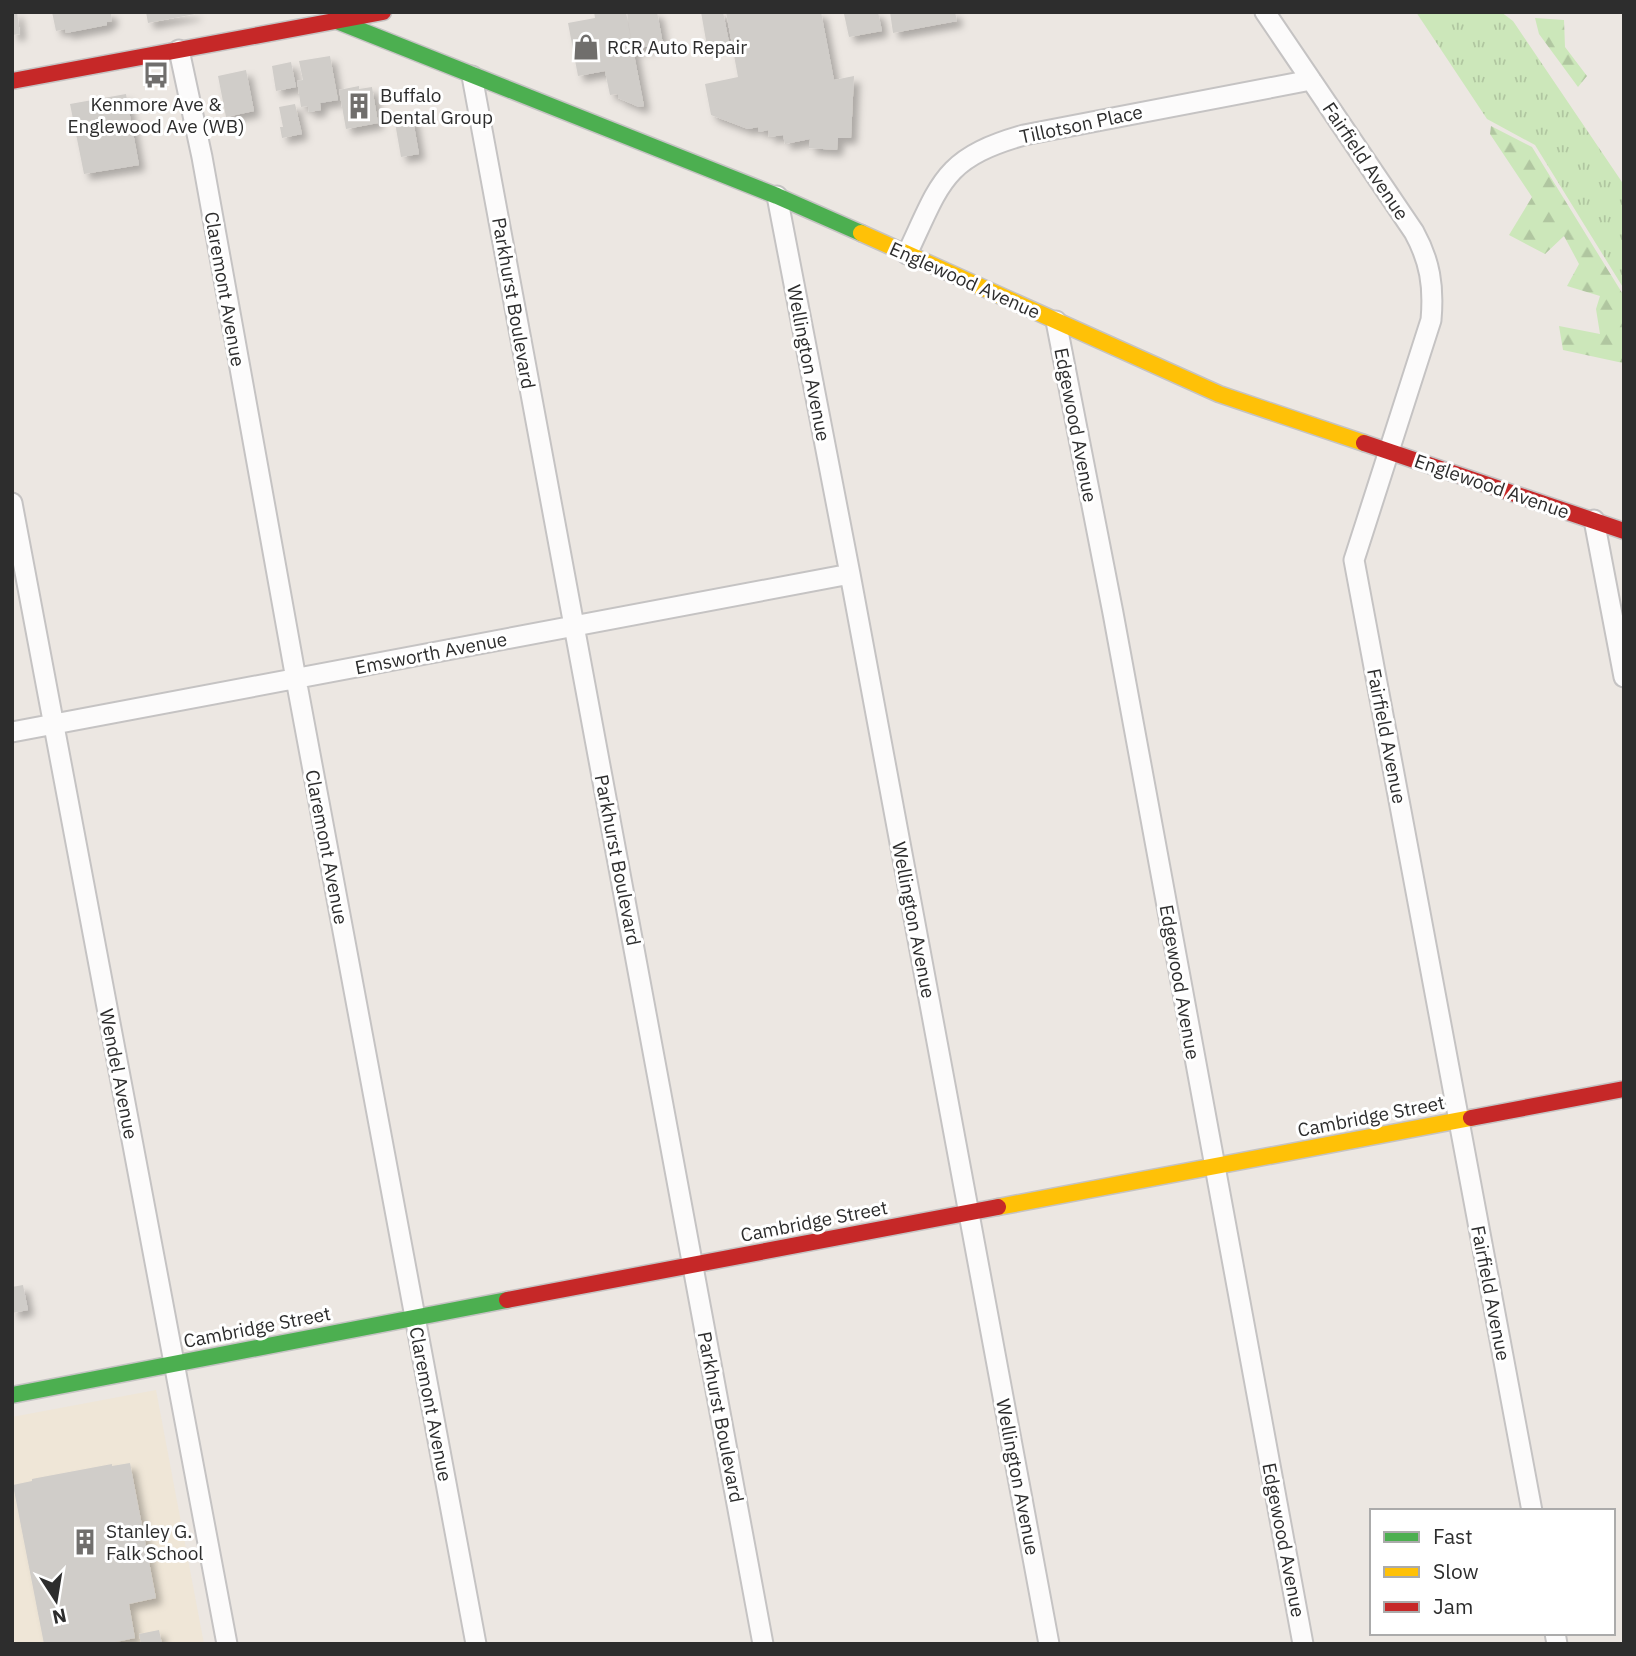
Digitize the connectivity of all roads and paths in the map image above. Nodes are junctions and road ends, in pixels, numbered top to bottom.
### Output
1 (312, 12) edge
2 (383, 12) edge
3 (1265, 12) edge
4 (337, 21) junction
5 (179, 50) junction
6 (472, 76) junction
7 (1311, 80) junction
8 (12, 81) edge
9 (776, 196) junction
10 (907, 254) junction
11 (1056, 321) junction
12 (1389, 451) junction
13 (12, 503) edge
14 (1594, 520) junction
15 (1624, 531) edge
16 (850, 574) junction
17 (573, 626) junction
18 (1624, 677) edge
19 (296, 679) junction
20 (53, 724) junction
21 (12, 732) edge
22 (1624, 1090) edge
23 (1459, 1121) junction
24 (1214, 1167) junction
25 (969, 1213) junction
26 (693, 1265) junction
27 (415, 1317) junction
28 (174, 1365) junction
29 (12, 1395) edge
30 (1532, 1509) edge
31 (227, 1644) edge
32 (476, 1644) edge
33 (764, 1644) edge
34 (1049, 1644) edge
35 (1303, 1644) edge

1 - 4 street, Englewood Avenue
2 - 4 street
3 - 7 street, Fairfield Avenue
4 - 5 street
4 - 6 street, Englewood Avenue
5 - 8 street
5 - 19 street, Claremont Avenue
6 - 9 street, Englewood Avenue
6 - 17 street, Parkhurst Boulevard
7 - 10 street, Tillotson Place
7 - 12 street, Fairfield Avenue
9 - 10 street, Englewood Avenue
9 - 16 street, Wellington Avenue
10 - 11 street, Englewood Avenue
11 - 12 street, Englewood Avenue
11 - 24 street, Edgewood Avenue
12 - 14 street, Englewood Avenue
12 - 23 street, Fairfield Avenue
13 - 20 street, Wendel Avenue
14 - 15 street, Englewood Avenue
14 - 18 street
16 - 17 street, Emsworth Avenue
16 - 25 street, Wellington Avenue
17 - 19 street, Emsworth Avenue
17 - 26 street, Parkhurst Boulevard
19 - 20 street, Emsworth Avenue
19 - 27 street, Claremont Avenue
20 - 21 street, Emsworth Avenue
20 - 28 street, Wendel Avenue
22 - 23 street, Cambridge Street
23 - 24 street, Cambridge Street
23 - 30 street, Fairfield Avenue
24 - 25 street, Cambridge Street
24 - 35 street, Edgewood Avenue
25 - 26 street, Cambridge Street
25 - 34 street, Wellington Avenue
26 - 27 street, Cambridge Street
26 - 33 street, Parkhurst Boulevard
27 - 28 street, Cambridge Street
27 - 32 street, Claremont Avenue
28 - 29 street, Cambridge Street
28 - 31 street, Wendel Avenue

